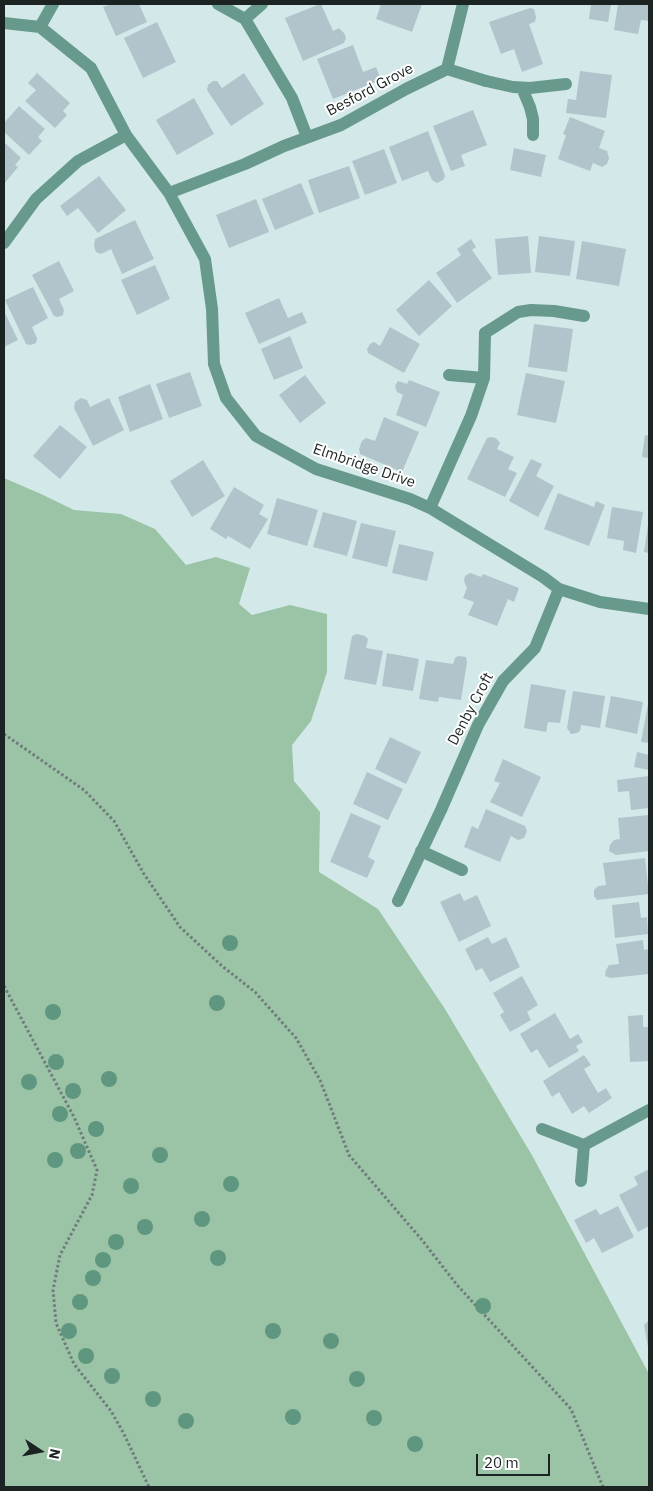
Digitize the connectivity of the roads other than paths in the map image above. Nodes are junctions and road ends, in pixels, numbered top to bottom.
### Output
1 (53, 4) edge
2 (218, 4) edge
3 (262, 4) edge
4 (463, 4) edge
5 (245, 19) junction
6 (4, 23) edge
7 (40, 27) junction
8 (447, 68) junction
9 (566, 84) dead end
10 (522, 88) junction
11 (126, 135) junction
12 (533, 135) dead end
13 (307, 137) junction
14 (169, 193) junction
15 (4, 243) edge
16 (584, 316) dead end
17 (449, 375) dead end
18 (484, 378) junction
19 (430, 508) junction
20 (559, 589) junction
21 (649, 609) edge
22 (421, 851) junction
23 (462, 870) dead end
24 (398, 901) dead end
25 (649, 1110) edge
26 (542, 1129) dead end
27 (584, 1145) junction
28 (581, 1182) dead end

1 - 7 street
2 - 5 street
3 - 5 street
4 - 8 street
5 - 13 street
6 - 7 street
7 - 11 street, Elmbridge Drive
8 - 10 street
8 - 13 street, Besford Grove
9 - 10 street
10 - 12 street
11 - 14 street, Elmbridge Drive
11 - 15 street
13 - 14 street, Besford Grove
14 - 19 street, Elmbridge Drive
16 - 18 street
17 - 18 street
18 - 19 street
19 - 20 street, Elmbridge Drive
20 - 21 street, Elmbridge Drive
20 - 22 street, Denby Croft
22 - 23 street
22 - 24 street, Denby Croft
25 - 27 street
26 - 27 street
27 - 28 street

